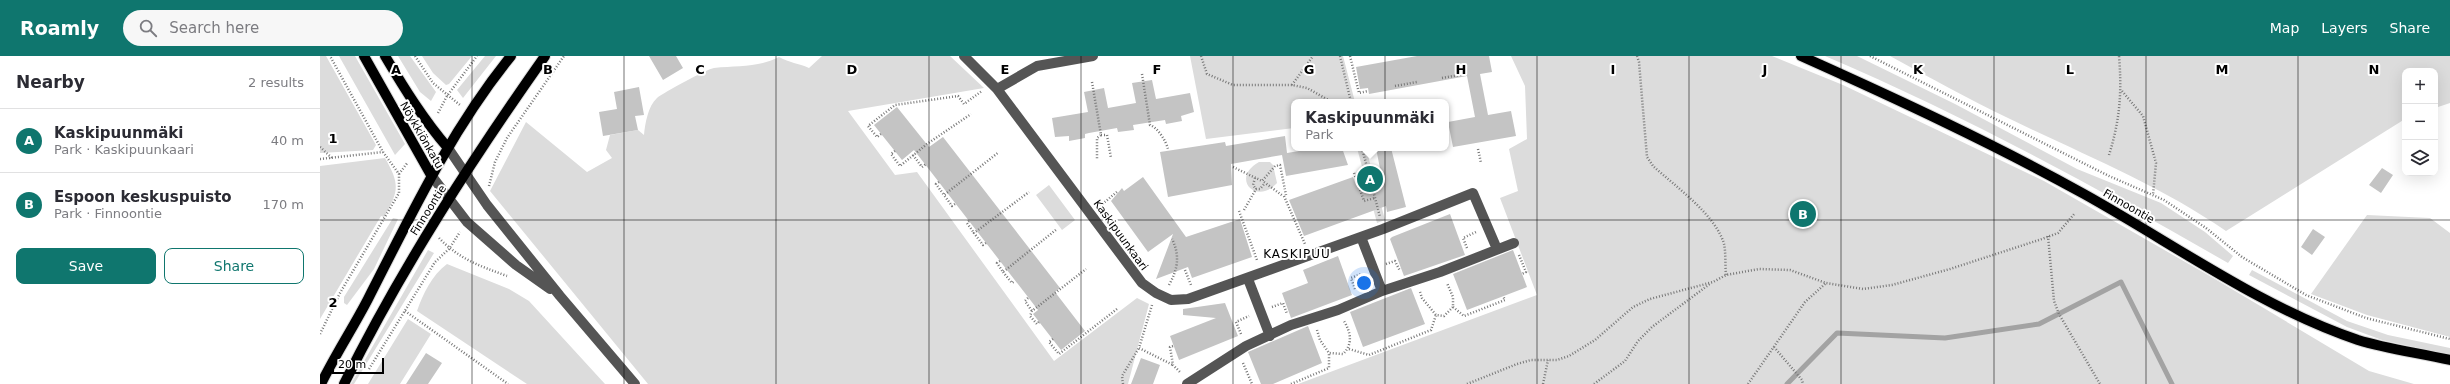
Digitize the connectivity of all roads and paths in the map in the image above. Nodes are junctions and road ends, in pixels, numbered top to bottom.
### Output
1 (330, 56) edge
2 (364, 56) edge
3 (385, 56) edge
4 (415, 56) edge
5 (477, 56) edge
6 (511, 56) edge
7 (544, 56) edge
8 (964, 56) edge
9 (1093, 56) edge
10 (1201, 56) edge
11 (1313, 56) edge
12 (1340, 56) edge
13 (1350, 56) edge
14 (1637, 56) edge
15 (1801, 56) edge
16 (1870, 56) edge
17 (2119, 56) edge
18 (1142, 74) dead end
19 (1465, 74) dead end
20 (1442, 78) dead end
21 (1092, 82) dead end
22 (1417, 82) dead end
23 (1292, 85) junction
24 (995, 86) junction
25 (1395, 86) dead end
26 (2122, 90) junction
27 (1368, 91) dead end
28 (447, 96) junction
29 (1327, 99) edge
30 (1350, 99) edge
31 (971, 114) dead end
32 (430, 127) junction
33 (881, 134) dead end
34 (1101, 135) junction
35 (320, 147) edge
36 (448, 148) junction
37 (1168, 149) dead end
38 (1478, 149) dead end
39 (895, 151) dead end
40 (1363, 151) edge
41 (383, 152) junction
42 (999, 152) dead end
43 (913, 155) junction
44 (2109, 155) dead end
45 (332, 158) junction
46 (1111, 158) dead end
47 (320, 159) edge
48 (1097, 160) dead end
49 (1481, 163) dead end
50 (926, 164) dead end
51 (1233, 167) dead end
52 (465, 173) junction
53 (1354, 173) dead end
54 (431, 175) junction
55 (1255, 178) junction
56 (939, 182) dead end
57 (1263, 182) junction
58 (1256, 189) junction
59 (1118, 191) dead end
60 (1029, 192) dead end
61 (944, 194) junction
62 (2153, 195) junction
63 (1284, 196) junction
64 (1375, 198) junction
65 (449, 199) junction
66 (955, 204) dead end
67 (1096, 208) dead end
68 (1244, 210) dead end
69 (1239, 211) dead end
70 (2075, 213) dead end
71 (969, 221) dead end
72 (1488, 227) junction
73 (1383, 229) junction
74 (1057, 230) dead end
75 (974, 233) junction
76 (2048, 236) junction
77 (1361, 237) junction
78 (1172, 239) dead end
79 (986, 243) dead end
80 (1514, 243) joint
81 (449, 249) dead end
82 (1497, 249) junction
83 (1309, 256) junction
84 (1472, 259) junction
85 (1000, 261) dead end
86 (1086, 269) dead end
87 (1374, 269) junction
88 (1003, 272) junction
89 (1440, 272) junction
90 (1261, 274) junction
91 (1522, 274) dead end
92 (1726, 274) junction
93 (510, 277) dead end
94 (1248, 279) junction
95 (1417, 280) junction
96 (1015, 281) dead end
97 (1713, 282) junction
98 (1826, 283) junction
99 (1405, 284) junction
100 (1166, 289) dead end
101 (1382, 291) junction
102 (1156, 293) junction
103 (560, 296) junction
104 (1503, 296) dead end
105 (1028, 298) dead end
106 (1360, 301) junction
107 (1453, 307) junction
108 (1117, 309) dead end
109 (1338, 310) junction
110 (405, 311) dead end
111 (1032, 311) junction
112 (1260, 312) junction
113 (1436, 315) junction
114 (1314, 318) junction
115 (1039, 322) dead end
116 (1291, 325) junction
117 (320, 334) edge
118 (1270, 336) junction
119 (1052, 339) dead end
120 (2450, 340) edge
121 (1173, 346) dead end
122 (1246, 346) junction
123 (1774, 347) junction
124 (1139, 348) junction
125 (1348, 349) junction
126 (1236, 353) junction
127 (1329, 353) junction
128 (1548, 360) junction
129 (2450, 360) edge
130 (1173, 365) junction
131 (1188, 383) edge
132 (321, 384) edge
133 (344, 384) edge
134 (508, 384) edge
135 (635, 384) edge
136 (1123, 384) edge
137 (1252, 384) edge
138 (1291, 384) edge
139 (1467, 384) edge
140 (1542, 384) edge
141 (1594, 384) edge
142 (1748, 384) edge
143 (1803, 384) edge
144 (2100, 384) edge

1 - 41 path
2 - 54 main road, Nöykkiönkatu
3 - 32 main road, Nöykkiönkatu
4 - 28 path
5 - 28 path
6 - 36 main road, Finnoontie
7 - 52 main road, Finnoontie
8 - 24 street, Kaskipuunkaari
9 - 24 street
10 - 23 path
11 - 23 path
12 - 30 path
13 - 27 path
14 - 92 path
15 - 129 main road, Finnoontie
16 - 62 path
17 - 26 path
18 - 37 path
19 - 20 path
21 - 34 path
22 - 25 path
23 - 29 path
24 - 33 path
24 - 102 street, Kaskipuunkaari
26 - 44 path
26 - 62 path
28 - 32 path
31 - 43 path
32 - 36 main road, Nöykkiönkatu
34 - 46 path
34 - 48 path
35 - 45 path
36 - 52 street, Nöykkiönkatu
36 - 54 main road, Finnoontie
38 - 49 path
39 - 43 path
40 - 64 path
41 - 45 path
41 - 117 path
42 - 61 path
43 - 50 path
45 - 47 path
51 - 55 path
52 - 65 main road, Finnoontie
52 - 103 street, Nöykkiönkatu
53 - 64 path
54 - 65 street, Nöykkiönkatu
54 - 132 main road, Finnoontie
55 - 57 path
55 - 58 path
56 - 61 path
57 - 58 path
57 - 63 path
57 - 63 path
58 - 68 path
59 - 67 path
60 - 75 path
61 - 66 path
62 - 120 path
63 - 83 path
64 - 73 path
65 - 103 street, Nöykkiönkatu
65 - 133 main road, Finnoontie
69 - 90 path
70 - 76 path
71 - 75 path
72 - 73 street, Kaskipuunkaari
72 - 82 street
72 - 84 path
73 - 77 street, Kaskipuunkaari
74 - 88 path
75 - 79 path
76 - 98 path
76 - 144 path
77 - 83 street, Kaskipuunkaari
77 - 87 street
78 - 100 path
80 - 82 street
80 - 91 path
81 - 93 path
82 - 84 street
83 - 90 street, Kaskipuunkaari
84 - 89 street
85 - 88 path
86 - 111 path
87 - 99 path
87 - 101 street
87 - 106 path
88 - 96 path
89 - 95 street
89 - 107 path
90 - 94 street, Kaskipuunkaari
92 - 97 path
92 - 98 path
94 - 102 street, Kaskipuunkaari
94 - 112 street
95 - 99 street
95 - 113 path
97 - 128 path
97 - 141 path
98 - 123 path
99 - 101 street
101 - 106 street
102 - 124 path
103 - 135 street, Nöykkiönkatu
104 - 107 path
105 - 111 path
106 - 109 street
107 - 113 path
108 - 119 path
109 - 114 street
109 - 125 path
110 - 134 path
111 - 115 path
112 - 116 path
112 - 118 street
112 - 122 path
113 - 125 path
114 - 116 street
114 - 127 path
116 - 118 street
118 - 122 street
121 - 130 path
122 - 126 street
123 - 142 path
123 - 143 path
124 - 130 path
124 - 136 path
125 - 127 path
126 - 131 street
126 - 137 path
127 - 138 path
128 - 139 path
128 - 140 path
130 - 131 path

